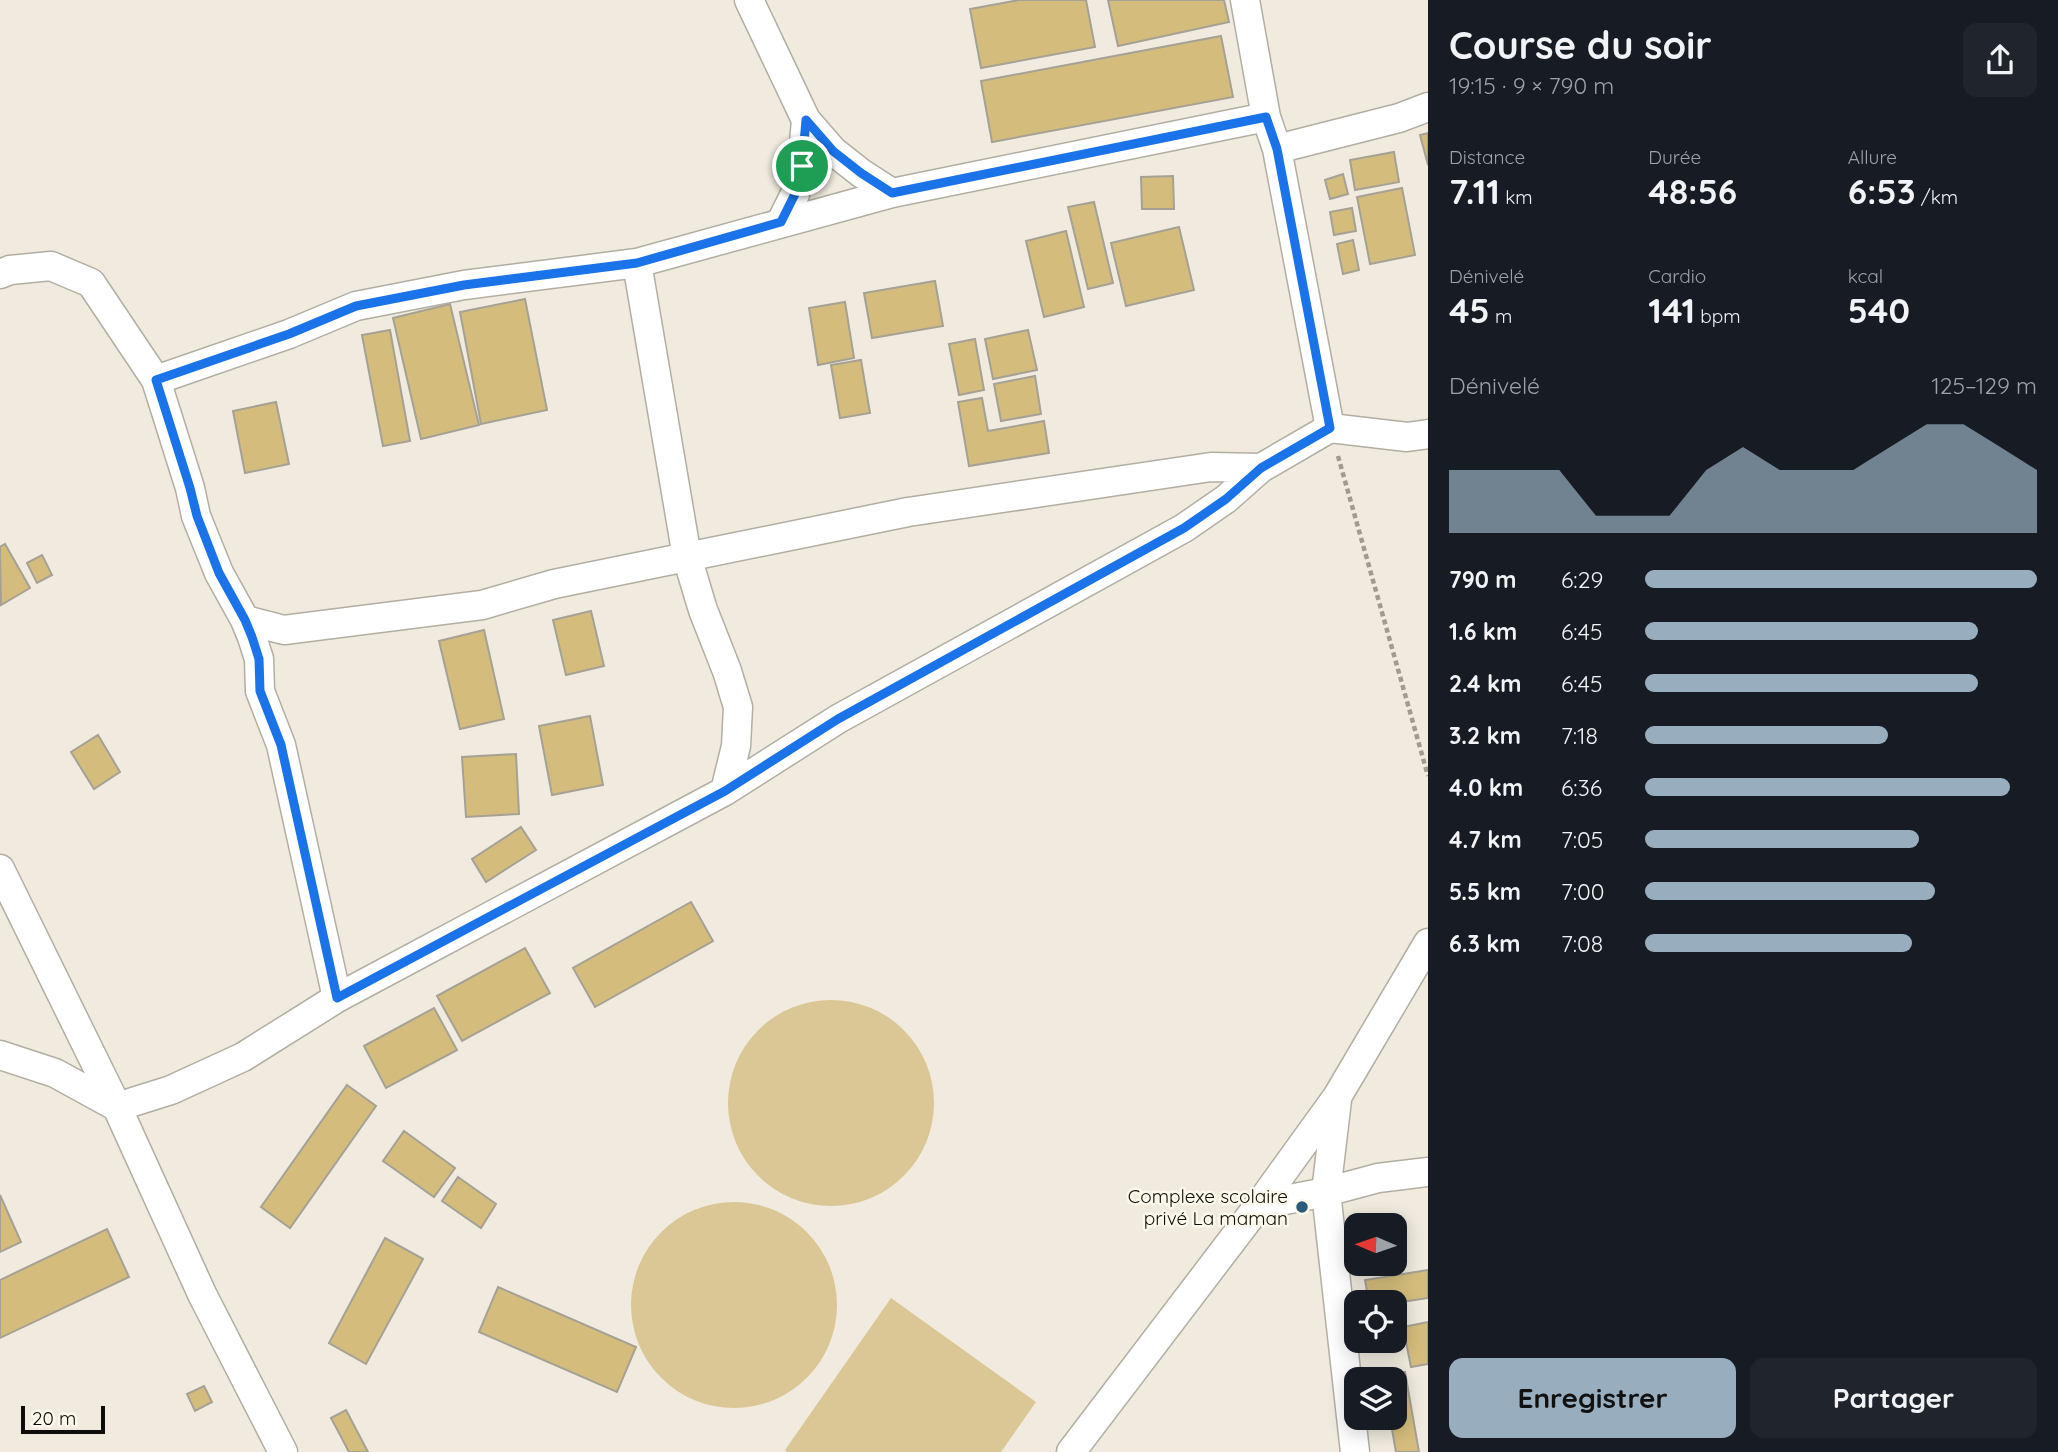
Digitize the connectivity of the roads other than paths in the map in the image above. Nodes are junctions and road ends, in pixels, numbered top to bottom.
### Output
1 (749, 0) edge
2 (1245, 0) edge
3 (1428, 107) edge
4 (1266, 117) junction
5 (806, 120) junction
6 (1277, 149) junction
7 (892, 193) junction
8 (781, 222) junction
9 (637, 263) junction
10 (0, 274) edge
11 (156, 380) junction
12 (1330, 428) junction
13 (1428, 434) edge
14 (1261, 468) junction
15 (687, 557) junction
16 (245, 620) junction
17 (284, 630) junction
18 (259, 659) junction
19 (725, 791) junction
20 (0, 869) edge
21 (1428, 943) edge
22 (337, 998) junction
23 (0, 1055) edge
24 (1337, 1097) junction
25 (117, 1107) junction
26 (1428, 1172) edge
27 (1326, 1192) junction
28 (1259, 1205) junction
29 (283, 1452) edge
30 (1071, 1452) edge
31 (1355, 1452) edge

1 - 5 street
2 - 4 street
3 - 6 street
4 - 6 street
4 - 7 street
5 - 7 street
5 - 8 street
6 - 12 street
7 - 8 street
8 - 9 street
9 - 11 street
9 - 15 street
10 - 11 street
11 - 16 street
12 - 13 street
12 - 14 street
14 - 15 street
14 - 19 street
15 - 17 street
15 - 19 street
16 - 17 street
16 - 18 street
17 - 18 street
18 - 22 street
19 - 22 street
20 - 25 street
21 - 24 street
22 - 25 street
23 - 25 street
24 - 27 street
24 - 28 street
25 - 29 street
26 - 27 street
27 - 28 street
27 - 31 street
28 - 30 street

